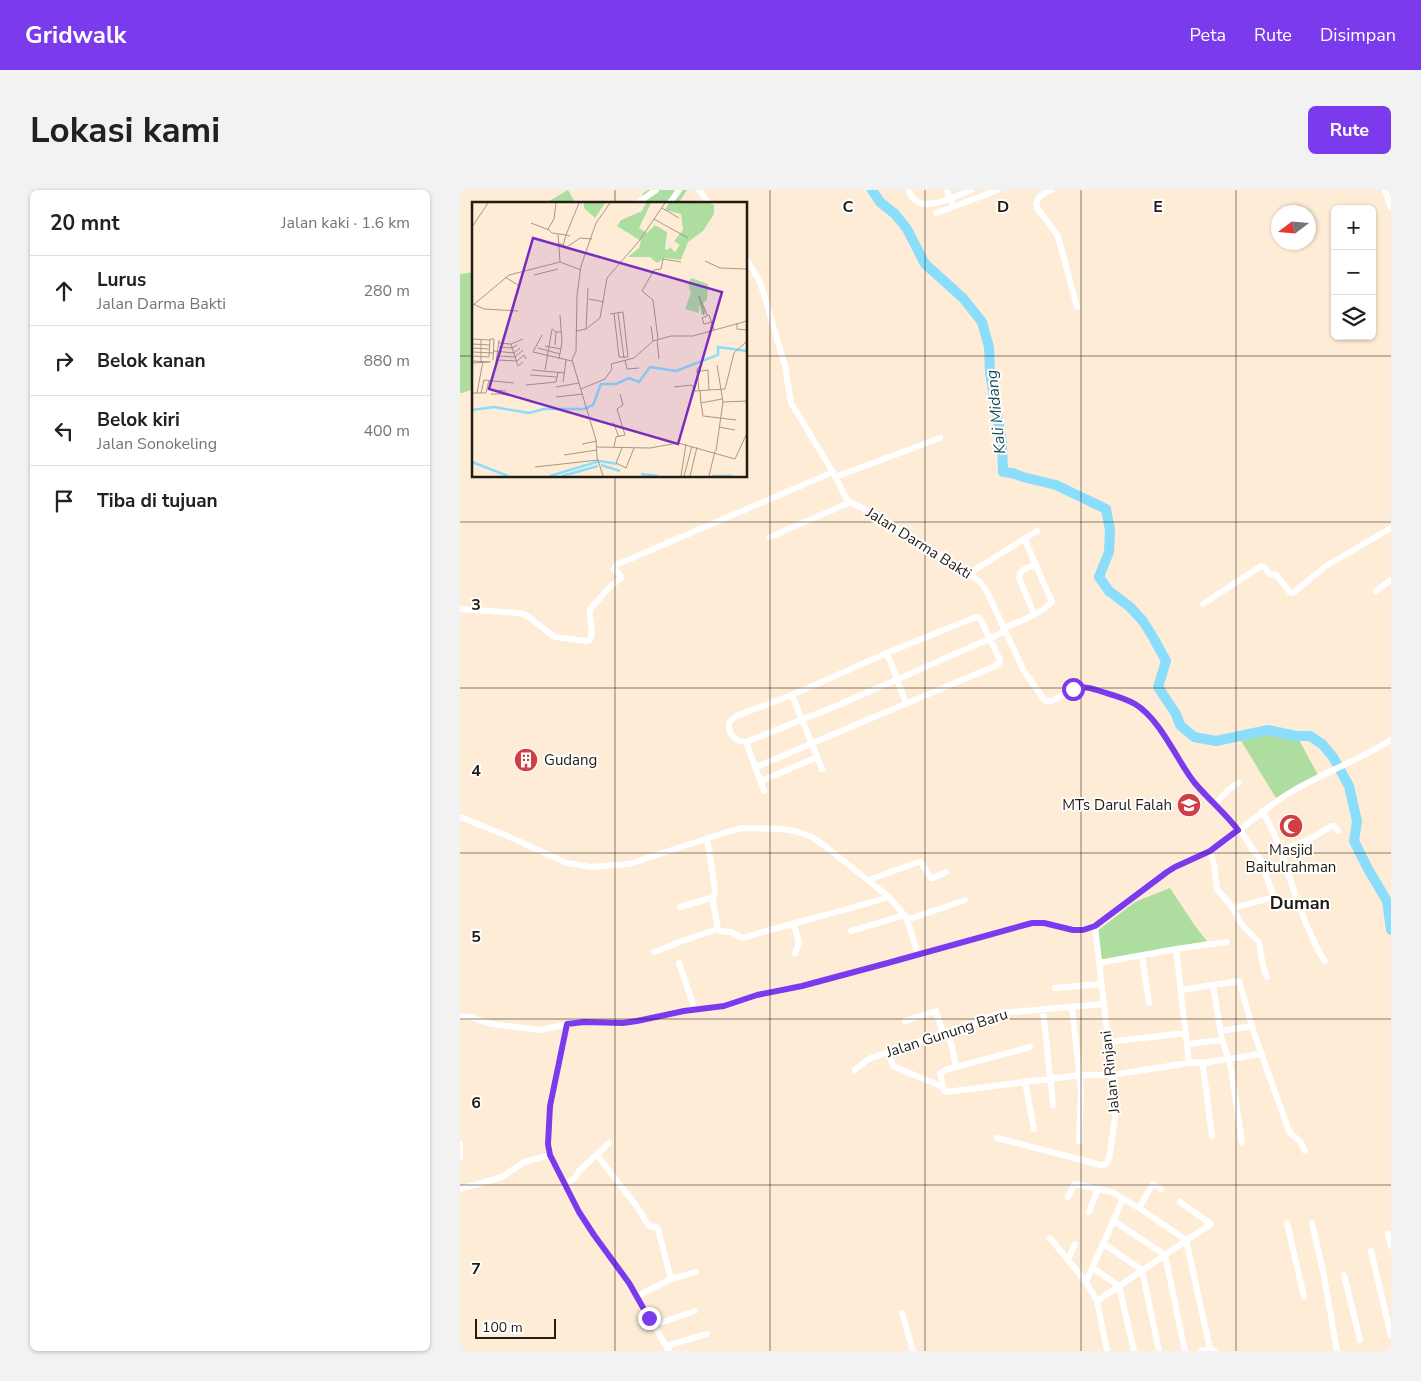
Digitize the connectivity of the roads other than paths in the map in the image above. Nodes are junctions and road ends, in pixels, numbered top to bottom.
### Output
1 (656, 190) edge
2 (679, 190) edge
3 (699, 190) edge
4 (908, 190) edge
5 (947, 190) edge
6 (972, 190) edge
7 (998, 190) edge
8 (1052, 190) edge
9 (1385, 190) edge
10 (951, 197) junction
11 (645, 201) edge
12 (670, 202) edge
13 (707, 202) edge
14 (953, 206) junction
15 (1391, 208) edge
16 (936, 213) dead end
17 (748, 262) edge
18 (1077, 307) dead end
19 (940, 438) dead end
20 (834, 474) junction
21 (851, 502) junction
22 (1391, 528) edge
23 (1037, 531) dead end
24 (770, 537) dead end
25 (1024, 538) junction
26 (1036, 564) junction
27 (968, 574) junction
28 (1391, 580) edge
29 (1376, 592) dead end
30 (1203, 604) dead end
31 (460, 609) edge
32 (1034, 614) junction
33 (1004, 630) junction
34 (990, 639) junction
35 (887, 653) junction
36 (896, 679) junction
37 (792, 695) junction
38 (906, 703) junction
39 (802, 719) junction
40 (1391, 740) edge
41 (746, 742) junction
42 (812, 743) junction
43 (817, 757) junction
44 (756, 767) junction
45 (822, 769) dead end
46 (761, 782) junction
47 (1238, 783) dead end
48 (764, 791) dead end
49 (1215, 804) junction
50 (1262, 811) junction
51 (460, 818) edge
52 (1239, 830) junction
53 (1338, 831) dead end
54 (707, 838) junction
55 (1281, 850) junction
56 (1210, 851) junction
57 (946, 872) dead end
58 (869, 880) junction
59 (714, 897) junction
60 (1274, 897) junction
61 (890, 898) junction
62 (964, 900) dead end
63 (1298, 904) junction
64 (680, 907) dead end
65 (1233, 908) junction
66 (906, 917) junction
67 (793, 924) junction
68 (1095, 926) junction
69 (718, 929) junction
70 (851, 931) dead end
71 (1227, 942) dead end
72 (1176, 949) junction
73 (654, 952) dead end
74 (795, 954) dead end
75 (918, 954) junction
76 (1142, 956) junction
77 (1325, 960) dead end
78 (1099, 963) junction
79 (679, 964) dead end
80 (1267, 976) dead end
81 (1101, 984) junction
82 (1213, 985) junction
83 (1055, 988) dead end
84 (1180, 990) junction
85 (1149, 1003) dead end
86 (1103, 1004) junction
87 (1072, 1007) junction
88 (695, 1010) junction
89 (1043, 1010) junction
90 (460, 1016) edge
91 (905, 1022) dead end
92 (567, 1026) junction
93 (1252, 1026) junction
94 (1220, 1031) junction
95 (945, 1032) junction
96 (1186, 1033) junction
97 (1222, 1040) junction
98 (1108, 1042) junction
99 (1187, 1044) junction
100 (1030, 1047) dead end
101 (888, 1052) junction
102 (1261, 1054) junction
103 (1229, 1060) junction
104 (1189, 1063) junction
105 (1202, 1063) junction
106 (956, 1067) junction
107 (855, 1070) dead end
108 (1080, 1075) junction
109 (1111, 1075) junction
110 (1050, 1079) junction
111 (1025, 1082) junction
112 (943, 1087) junction
113 (1053, 1105) dead end
114 (1034, 1129) dead end
115 (1212, 1136) dead end
116 (997, 1138) dead end
117 (1080, 1141) dead end
118 (1242, 1142) dead end
119 (609, 1143) dead end
120 (460, 1144) edge
121 (1305, 1151) dead end
122 (550, 1155) junction
123 (597, 1155) junction
124 (460, 1157) edge
125 (564, 1185) junction
126 (460, 1189) edge
127 (1098, 1189) junction
128 (1161, 1189) dead end
129 (1068, 1197) dead end
130 (1123, 1199) junction
131 (1180, 1202) dead end
132 (1139, 1208) junction
133 (1089, 1212) dead end
134 (1114, 1221) junction
135 (1312, 1222) dead end
136 (1287, 1223) dead end
137 (1388, 1234) dead end
138 (1050, 1238) dead end
139 (1186, 1240) junction
140 (1075, 1244) dead end
141 (1104, 1244) junction
142 (1391, 1246) edge
143 (1370, 1251) dead end
144 (1165, 1255) junction
145 (1068, 1259) junction
146 (1093, 1268) junction
147 (1142, 1270) junction
148 (696, 1272) dead end
149 (1344, 1275) dead end
150 (671, 1279) junction
151 (1086, 1282) junction
152 (1119, 1286) junction
153 (637, 1296) junction
154 (1304, 1297) dead end
155 (1097, 1301) junction
156 (694, 1311) dead end
157 (902, 1312) dead end
158 (654, 1326) junction
159 (707, 1334) dead end
160 (1391, 1336) edge
161 (1360, 1340) dead end
162 (667, 1348) edge
163 (1213, 1350) edge
164 (913, 1351) edge
165 (1107, 1351) edge
166 (1134, 1351) edge
167 (1159, 1351) edge
168 (1185, 1351) edge
169 (1201, 1351) edge
170 (1337, 1351) edge

1 - 11 street
2 - 12 street
3 - 13 street
4 - 10 street
5 - 10 street
6 - 10 street
7 - 14 street
8 - 18 street
9 - 15 street
10 - 14 street
14 - 16 street
17 - 20 street, Jalan Darma Bakti
19 - 20 street
20 - 21 street, Jalan Darma Bakti
20 - 31 street
21 - 24 street
21 - 27 street, Jalan Darma Bakti
22 - 30 street
23 - 25 street
25 - 26 street
25 - 27 street
26 - 32 street
26 - 32 street
27 - 33 street, Jalan Darma Bakti
28 - 29 street
32 - 33 street
33 - 34 street
33 - 49 street, Jalan Darma Bakti
34 - 35 street
34 - 36 street
34 - 38 street
35 - 36 street
35 - 37 street
36 - 38 street
36 - 39 street
37 - 39 street
37 - 41 street
38 - 42 street
39 - 41 street
39 - 42 street
40 - 50 street
41 - 44 street
42 - 43 street
42 - 44 street
43 - 45 street
43 - 46 street
44 - 46 street
46 - 48 street
47 - 49 street
49 - 52 street, Jalan Darma Bakti
50 - 52 street
50 - 55 street
51 - 54 street
52 - 56 street
52 - 60 street, Jalan Darma Bakti
53 - 55 street
54 - 58 street
54 - 59 street
55 - 63 street
56 - 65 street
56 - 68 street
57 - 58 street
58 - 61 street
59 - 64 street
59 - 69 street
60 - 63 street
60 - 65 street
61 - 66 street
61 - 67 street
62 - 66 street
63 - 77 street
65 - 80 street
66 - 70 street
66 - 75 street
67 - 69 street
67 - 74 street
68 - 75 street
68 - 78 street, Jalan Rinjani
69 - 73 street
71 - 72 street
72 - 76 street
72 - 84 street
75 - 88 street
76 - 78 street
76 - 85 street
78 - 81 street, Jalan Rinjani
79 - 88 street
81 - 83 street
81 - 86 street, Jalan Rinjani
82 - 84 street
82 - 93 street
82 - 94 street
84 - 96 street
86 - 87 street, Jalan Gunung Baru
86 - 98 street, Jalan Rinjani
87 - 89 street, Jalan Gunung Baru
87 - 108 street
88 - 92 street
89 - 95 street, Jalan Gunung Baru
89 - 110 street
90 - 92 street
91 - 95 street
92 - 122 street
93 - 94 street
93 - 102 street
94 - 97 street
95 - 101 street, Jalan Gunung Baru
95 - 106 street
96 - 98 street
96 - 99 street
97 - 99 street
97 - 103 street
98 - 109 street, Jalan Rinjani
99 - 104 street
100 - 106 street
101 - 107 street, Jalan Gunung Baru
101 - 112 street
102 - 103 street
102 - 121 street
103 - 105 street
103 - 118 street
104 - 105 street
104 - 109 street
105 - 115 street
106 - 112 street
108 - 109 street
108 - 110 street
108 - 117 street
109 - 116 street, Jalan Rinjani
110 - 111 street
110 - 113 street
111 - 112 street
111 - 114 street
119 - 123 street
120 - 124 street
122 - 125 street
122 - 126 street
123 - 125 street
123 - 150 street
125 - 153 street
127 - 129 street
127 - 130 street
127 - 133 street
128 - 132 street
130 - 132 street
130 - 134 street
131 - 139 street
132 - 139 street
134 - 141 street
134 - 144 street
135 - 170 street
136 - 154 street
137 - 142 street
138 - 145 street
139 - 144 street
139 - 163 street
140 - 145 street
141 - 146 street
141 - 147 street
143 - 160 street
144 - 147 street
144 - 168 street
145 - 151 street
146 - 151 street
146 - 152 street
147 - 152 street
147 - 167 street
148 - 150 street
149 - 161 street
150 - 153 street
151 - 155 street
152 - 155 street
152 - 166 street
153 - 158 street
155 - 165 street
156 - 158 street
157 - 164 street
158 - 162 street
159 - 162 street
163 - 169 street

